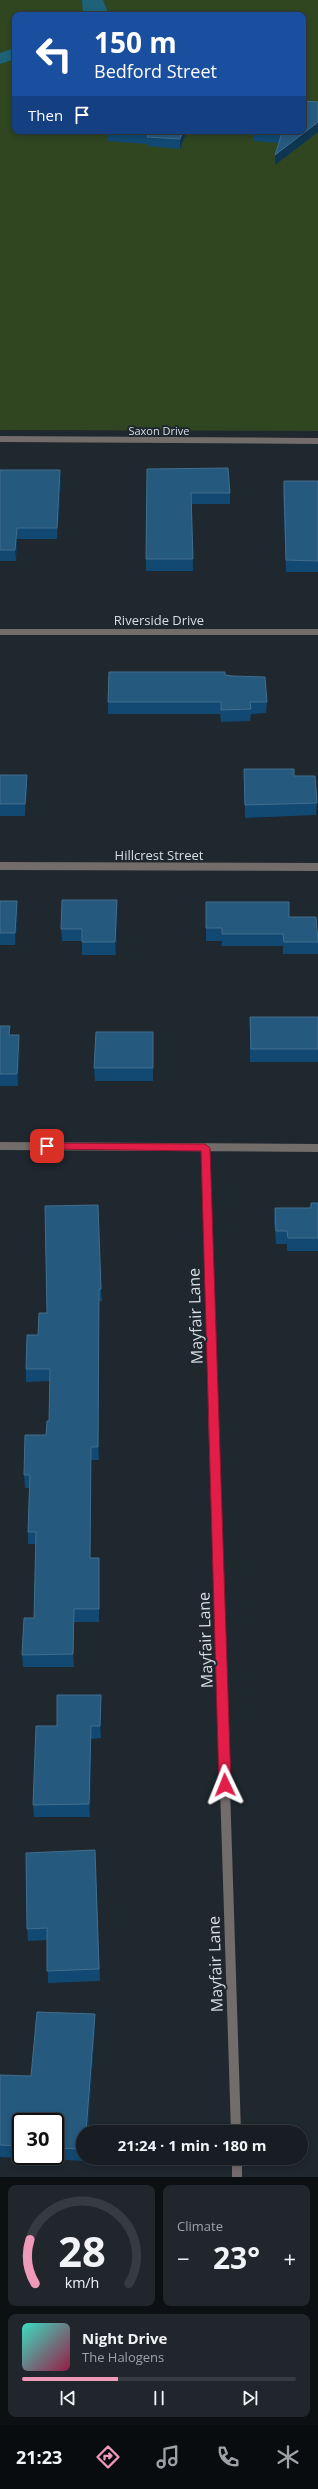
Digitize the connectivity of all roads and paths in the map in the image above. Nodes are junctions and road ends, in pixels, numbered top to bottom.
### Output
1 (0, 439) edge
2 (318, 441) edge
3 (0, 632) edge
4 (318, 632) edge
5 (0, 866) edge
6 (318, 867) edge
7 (0, 1146) edge
8 (205, 1148) junction
9 (318, 1148) edge
10 (236, 2125) edge
11 (237, 2165) edge
12 (237, 2177) edge

1 - 2 street, Saxon Drive
3 - 4 street, Riverside Drive
5 - 6 street, Hillcrest Street
7 - 8 street
8 - 9 street
8 - 10 street, Mayfair Lane
11 - 12 street

